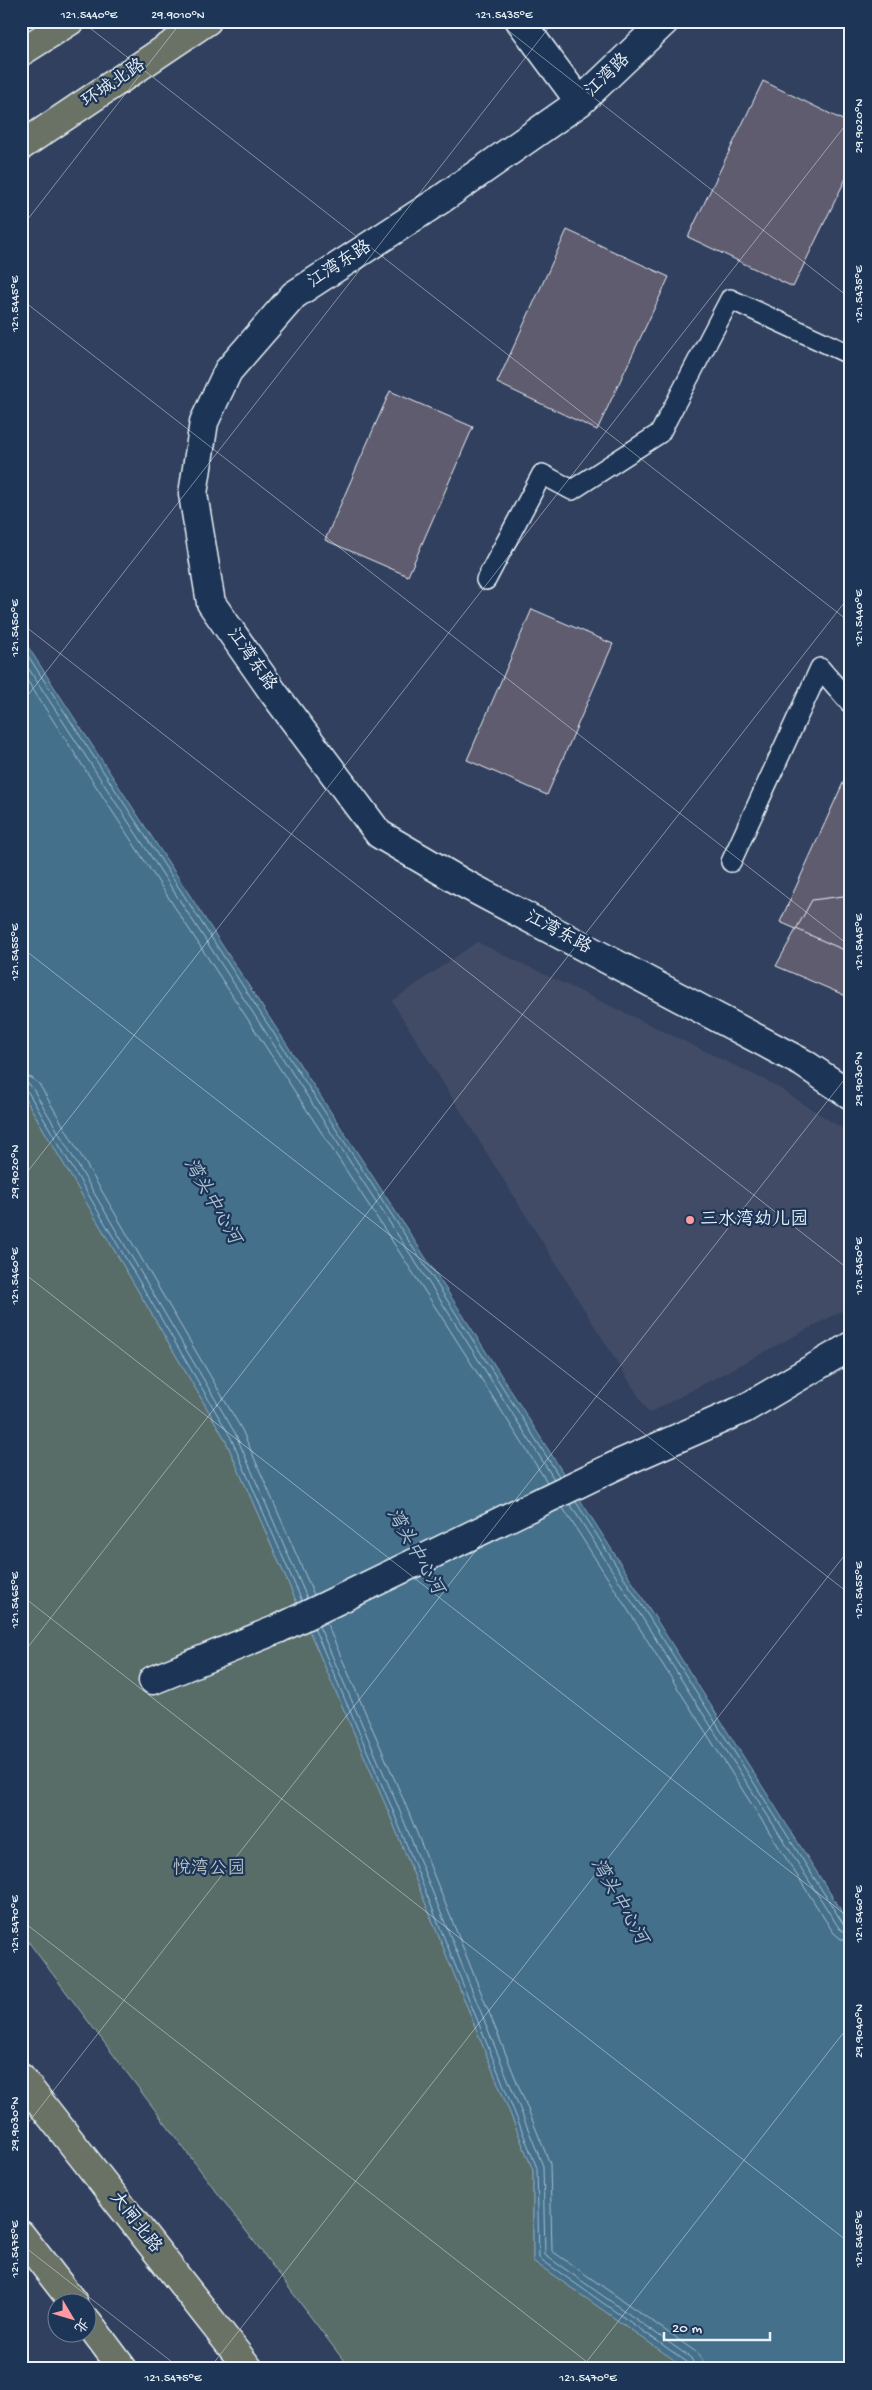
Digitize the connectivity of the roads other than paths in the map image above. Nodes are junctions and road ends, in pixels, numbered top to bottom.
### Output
1 (70, 21) edge
2 (207, 21) edge
3 (520, 21) edge
4 (665, 21) edge
5 (21, 52) edge
6 (580, 102) junction
7 (32, 139) edge
8 (851, 355) edge
9 (486, 580) dead end
10 (851, 704) edge
11 (731, 862) dead end
12 (851, 1095) edge
13 (851, 1346) edge
14 (153, 1680) dead end
15 (21, 2078) edge
16 (21, 2235) edge
17 (65, 2292) edge
18 (98, 2335) edge
19 (123, 2369) edge
20 (249, 2369) edge

1 - 5 main road
2 - 7 main road, 环城北路
3 - 6 street, 江湾路
4 - 6 street, 江湾路
6 - 12 street, 江湾东路
8 - 9 lane
10 - 11 lane
13 - 14 street
15 - 20 main road, 大闸北路
16 - 17 main road
18 - 19 main road

